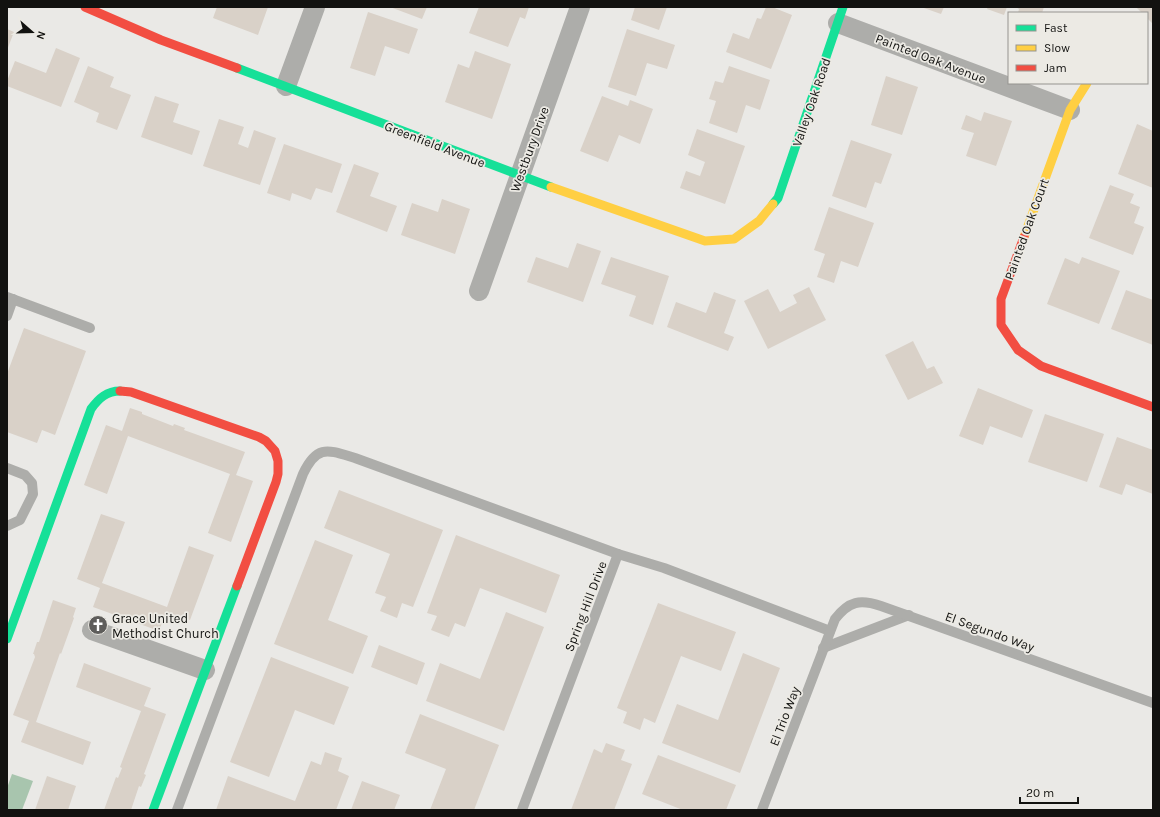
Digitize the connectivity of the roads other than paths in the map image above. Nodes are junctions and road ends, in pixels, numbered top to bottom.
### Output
1 (85, 7) edge
2 (315, 7) edge
3 (580, 7) edge
4 (841, 15) edge
5 (1086, 84) edge
6 (286, 86) junction
7 (1070, 110) junction
8 (520, 176) junction
9 (778, 198) joint
10 (479, 290) dead end
11 (10, 298) edge
12 (7, 316) edge
13 (90, 328) dead end
14 (1153, 407) edge
15 (7, 468) edge
16 (7, 526) edge
17 (618, 554) junction
18 (909, 616) junction
19 (92, 630) dead end
20 (830, 631) junction
21 (7, 639) edge
22 (824, 648) junction
23 (205, 670) junction
24 (1153, 703) edge
25 (153, 810) edge
26 (177, 810) edge
27 (522, 810) edge
28 (762, 810) edge

1 - 6 street, Greenfield Avenue
2 - 6 street
3 - 8 street, Westbury Drive
4 - 7 street, Painted Oak Avenue
4 - 9 street, Valley Oak Road
5 - 7 street, Painted Oak Court
6 - 8 street, Greenfield Avenue
7 - 14 street, Painted Oak Court
8 - 9 street, Greenfield Avenue
8 - 10 street, Westbury Drive
11 - 12 lane
11 - 13 lane
15 - 16 lane
17 - 20 lane, Spring Hill Drive
17 - 26 lane
17 - 27 lane, Spring Hill Drive
18 - 20 lane, El Segundo Way
18 - 22 lane
18 - 24 lane, El Segundo Way
19 - 23 street
20 - 22 lane, El Trio Way
21 - 23 street
22 - 28 lane, El Trio Way
23 - 25 street

